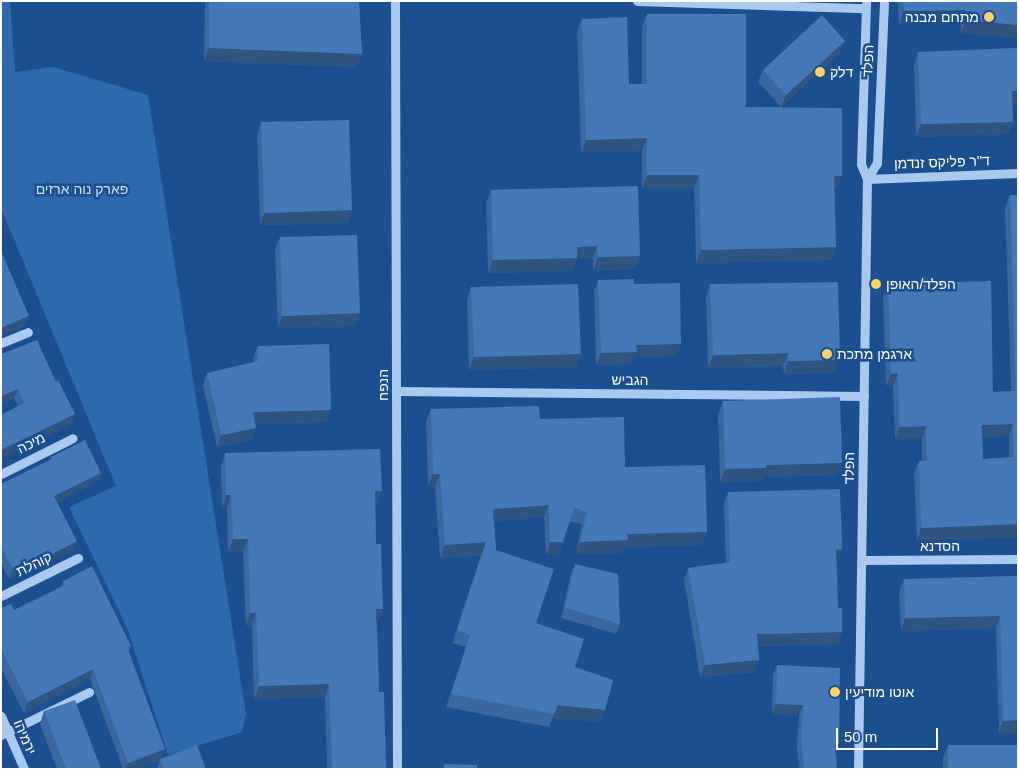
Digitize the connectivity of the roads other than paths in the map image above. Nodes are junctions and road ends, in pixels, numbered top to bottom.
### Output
1 (395, 1) edge
2 (638, 1) edge
3 (884, 1) edge
4 (865, 4) edge
5 (1018, 173) edge
6 (867, 178) junction
7 (28, 332) dead end
8 (1, 343) edge
9 (396, 391) junction
10 (864, 396) junction
11 (73, 438) dead end
12 (1, 474) edge
13 (78, 558) dead end
14 (1018, 559) edge
15 (862, 560) junction
16 (1, 596) edge
17 (89, 692) dead end
18 (1, 716) edge
19 (6, 734) edge
20 (859, 758) junction
21 (24, 769) edge
22 (397, 769) edge
23 (858, 769) edge
24 (862, 769) edge

1 - 9 street, הנפח
2 - 4 street
3 - 6 street, הפלד
4 - 6 street, הפלד
5 - 6 street, ד''ר פליקס זנדמן
6 - 10 street, הפלד
7 - 8 street
9 - 10 street, הגביש
9 - 22 street, הנפח
10 - 15 street, הפלד
11 - 12 street, מיכה
13 - 16 street, קוהלת
14 - 15 street, הסדנא
15 - 20 street, הפלד
17 - 19 street
18 - 19 street, ירמיהו
19 - 21 street, ירמיהו
20 - 23 street, הפלד
20 - 24 street, הפלד

